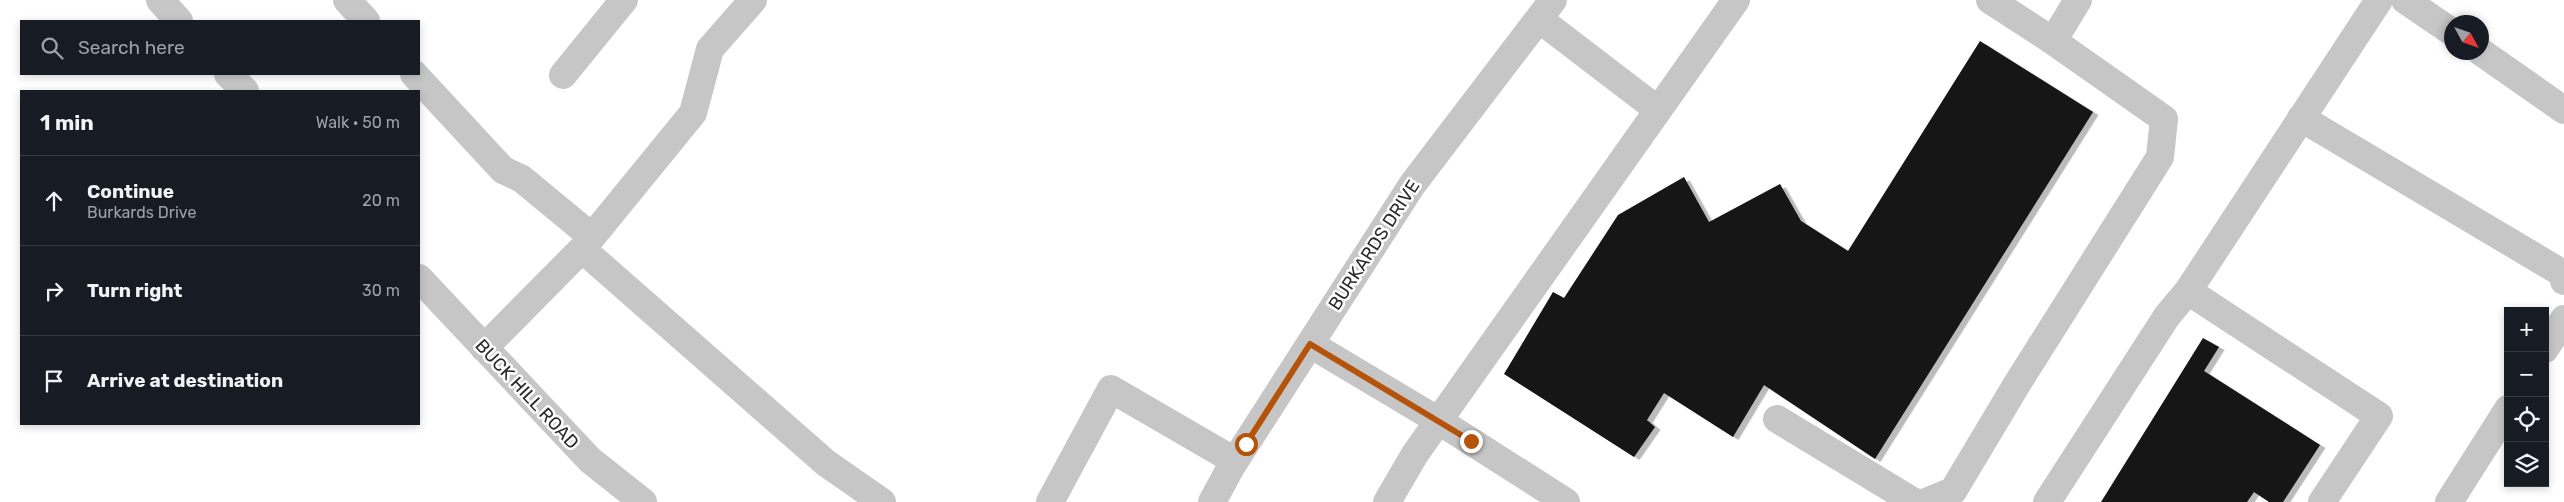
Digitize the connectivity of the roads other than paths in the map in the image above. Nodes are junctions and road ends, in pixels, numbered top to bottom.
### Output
1 (160, 0) edge
2 (347, 0) edge
3 (624, 0) edge
4 (753, 0) edge
5 (1736, 0) edge
6 (1990, 0) edge
7 (2078, 0) edge
8 (2378, 0) edge
9 (2405, 0) edge
10 (1546, 9) edge
11 (178, 20) edge
12 (365, 20) edge
13 (2444, 27) edge
14 (2054, 41) junction
15 (2489, 58) edge
16 (229, 75) edge
17 (415, 75) edge
18 (563, 75) dead end
19 (244, 90) edge
20 (1658, 110) junction
21 (2564, 110) edge
22 (2301, 118) junction
23 (586, 242) junction
24 (420, 279) edge
25 (2564, 282) edge
26 (2188, 292) junction
27 (2564, 319) edge
28 (2549, 343) edge
29 (1310, 344) junction
30 (484, 348) junction
31 (2504, 415) edge
32 (1777, 419) dead end
33 (1439, 421) junction
34 (1235, 461) junction
35 (643, 502) edge
36 (882, 502) edge
37 (1050, 502) edge
38 (1212, 502) edge
39 (1387, 502) edge
40 (1566, 502) edge
41 (1914, 502) edge
42 (1926, 502) edge
43 (2047, 502) edge
44 (2322, 502) edge
45 (2449, 502) edge

1 - 11 street
2 - 12 street
3 - 18 street
4 - 23 street
5 - 20 street
6 - 14 street
7 - 14 street
8 - 22 street
9 - 13 street
10 - 20 street
10 - 29 street, BURKARDS DRIVE
14 - 42 street
15 - 21 street
16 - 19 street
17 - 23 street
20 - 33 street
22 - 25 street
22 - 26 street
23 - 30 street
23 - 36 street
24 - 30 street, BUCK HILL ROAD
26 - 43 street
26 - 44 street
27 - 28 street
29 - 33 street
29 - 34 street, BURKARDS DRIVE
30 - 35 street, BUCK HILL ROAD
31 - 45 street
32 - 41 street
33 - 39 street
33 - 40 street
34 - 37 street
34 - 38 street, BURKARDS DRIVE

